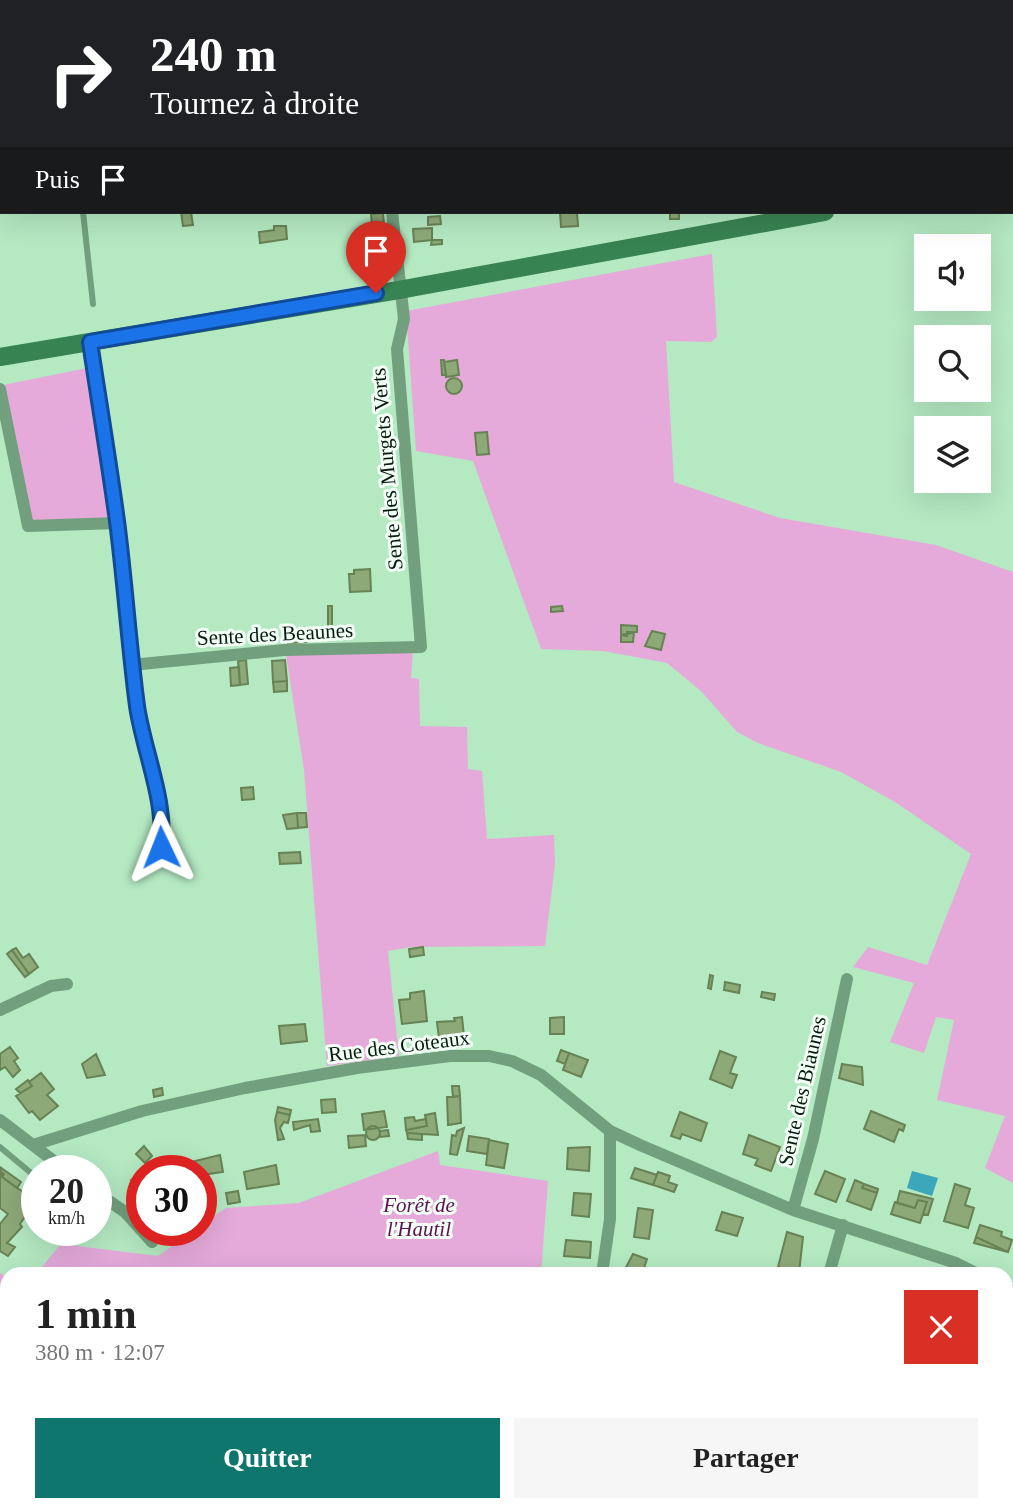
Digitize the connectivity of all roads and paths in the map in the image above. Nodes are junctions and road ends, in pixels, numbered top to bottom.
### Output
1 (83, 214) edge
2 (392, 214) edge
3 (814, 214) edge
4 (399, 290) junction
5 (93, 304) dead end
6 (90, 342) junction
7 (0, 357) edge
8 (0, 389) edge
9 (117, 523) junction
10 (421, 647) joint
11 (131, 665) junction
12 (161, 847) dead end
13 (847, 979) dead end
14 (68, 984) dead end
15 (0, 1010) edge
16 (0, 1120) edge
17 (610, 1131) junction
18 (33, 1145) junction
19 (0, 1147) edge
20 (41, 1155) edge
21 (21, 1165) edge
22 (793, 1210) junction
23 (843, 1225) junction
24 (604, 1267) edge
25 (831, 1267) edge
26 (965, 1267) edge

1 - 5 lane
2 - 4 street, Sente des Murgets Verts
3 - 4 main road
4 - 6 main road
4 - 10 street, Sente des Murgets Verts
6 - 7 main road
6 - 9 street
8 - 9 street
9 - 11 street
10 - 11 street, Sente des Beaunes
11 - 12 street
13 - 22 street, Sente des Biaunes
14 - 15 street
16 - 18 street
17 - 18 street, Rue des Coteaux
17 - 22 street, Rue des Coteaux
17 - 24 street
18 - 20 street
19 - 21 lane
22 - 23 street, Rue des Coteaux
23 - 25 street
23 - 26 street, Rue des Coteaux

